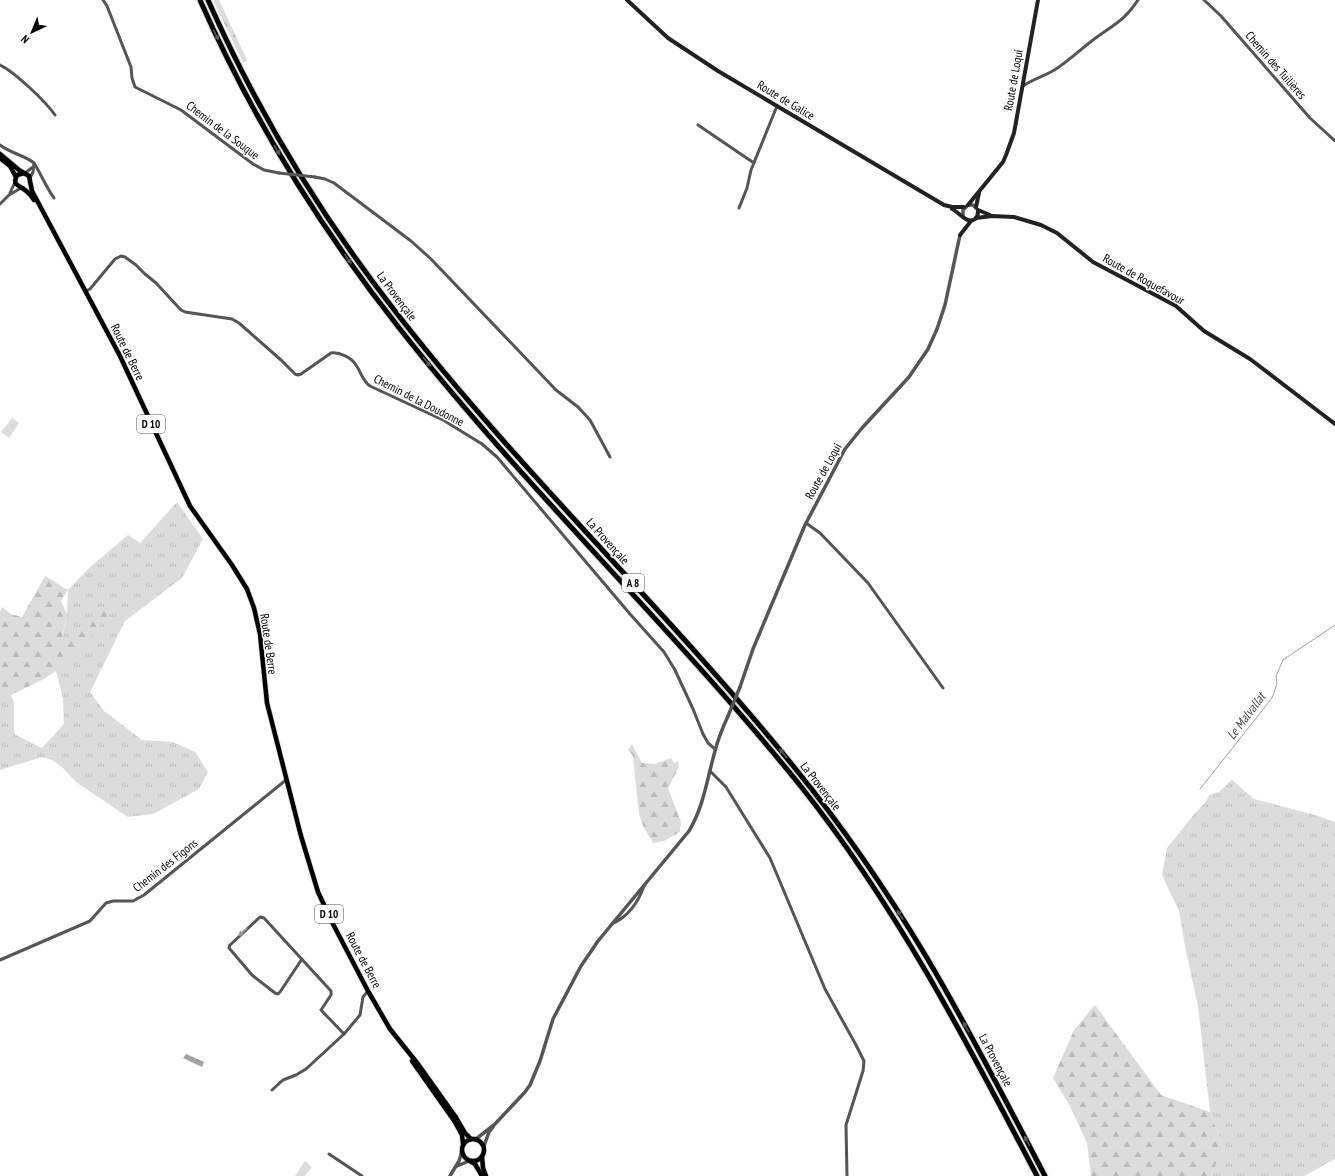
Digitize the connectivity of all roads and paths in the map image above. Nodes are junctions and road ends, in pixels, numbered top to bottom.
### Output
1 (103, 0) edge
2 (200, 0) edge
3 (208, 0) edge
4 (627, 0) edge
5 (1038, 0) edge
6 (1138, 0) edge
7 (1204, 0) edge
8 (0, 65) edge
9 (1023, 86) junction
10 (777, 106) junction
11 (55, 115) dead end
12 (698, 125) dead end
13 (1335, 141) edge
14 (0, 145) edge
15 (0, 154) edge
16 (0, 158) edge
17 (754, 163) junction
18 (34, 165) junction
19 (24, 173) junction
20 (16, 177) junction
21 (30, 180) junction
22 (15, 182) junction
23 (22, 188) junction
24 (980, 191) junction
25 (9, 194) junction
26 (54, 198) dead end
27 (0, 204) edge
28 (944, 205) junction
29 (966, 206) junction
30 (41, 207) junction
31 (739, 208) dead end
32 (949, 208) joint
33 (977, 209) junction
34 (992, 216) junction
35 (964, 217) junction
36 (976, 218) junction
37 (971, 221) junction
38 (960, 235) junction
39 (86, 291) junction
40 (1335, 424) edge
41 (610, 457) dead end
42 (806, 523) junction
43 (943, 688) dead end
44 (715, 749) junction
45 (710, 771) junction
46 (286, 780) junction
47 (644, 885) junction
48 (611, 924) junction
49 (302, 959) junction
50 (0, 960) edge
51 (368, 991) junction
52 (344, 1034) junction
53 (397, 1038) junction
54 (272, 1090) dead end
55 (494, 1124) junction
56 (473, 1138) junction
57 (463, 1144) junction
58 (484, 1146) junction
59 (462, 1151) junction
60 (329, 1154) dead end
61 (482, 1157) junction
62 (471, 1162) junction
63 (456, 1167) junction
64 (362, 1176) edge
65 (450, 1176) edge
66 (482, 1176) edge
67 (486, 1176) edge
68 (847, 1176) edge
69 (1037, 1176) edge
70 (1045, 1176) edge

1 - 41 street, Chemin de la Souque, bridge
2 -> 69 highway, La Provençale / A 8
70 -> 3 highway, La Provençale / A 8
4 - 10 main road, Route de Galice
5 - 9 main road, Route de Loqui
6 - 9 street
7 - 13 street, Chemin des Tuilières
8 - 11 street
9 - 24 main road, Route de Loqui
10 - 17 street
10 - 28 main road, Route de Galice
12 - 17 street
14 - 18 street
15 - 19 main road
16 - 20 main road
17 - 31 street
18 - 19 street
18 - 21 street
18 - 26 street
19 - 20 main road
19 - 21 main road
20 - 22 main road
21 - 23 main road
21 - 30 main road, Route de Berre
22 - 23 main road
22 - 25 street
23 - 25 street
23 - 30 main road, Route de Berre
24 - 29 main road, Route de Loqui
24 - 33 main road
25 - 27 street
28 - 29 main road
28 - 32 street
29 - 33 street
29 - 35 street
30 - 39 main road, Route de Berre
32 - 35 main road
33 - 34 main road
33 - 36 main road
34 - 36 main road
34 - 40 main road, Route de Roquefavour
35 - 37 main road
35 - 38 main road
36 - 37 main road
37 - 38 main road
38 - 42 street, Route de Loqui
39 - 44 street, Chemin de la Doudonne
39 - 46 main road, Route de Berre / D 10
42 - 43 street
42 - 44 street, Route de Loqui, bridge
44 - 45 street, Route de Loqui
45 - 47 street, Route de Loqui
45 - 68 street
46 - 50 street, Chemin des Figons
46 - 51 main road, Route de Berre / D 10
47 - 48 street, Route de Loqui
47 - 48 street
48 - 55 street, Route de Loqui
49 -> 49 street
49 - 52 street
51 - 52 street
51 - 53 main road, Route de Berre / D 10
52 - 54 street
53 - 56 main road, Route de Berre / D 10
53 - 57 main road, Route de Berre / D 10
55 - 56 street
55 - 58 street
56 - 57 main road
56 - 58 main road
57 - 59 main road
58 - 61 main road
59 - 62 main road
59 - 63 street
60 - 64 street
61 - 62 main road
61 - 67 main road
62 - 63 street
62 - 66 main road
63 - 65 street

